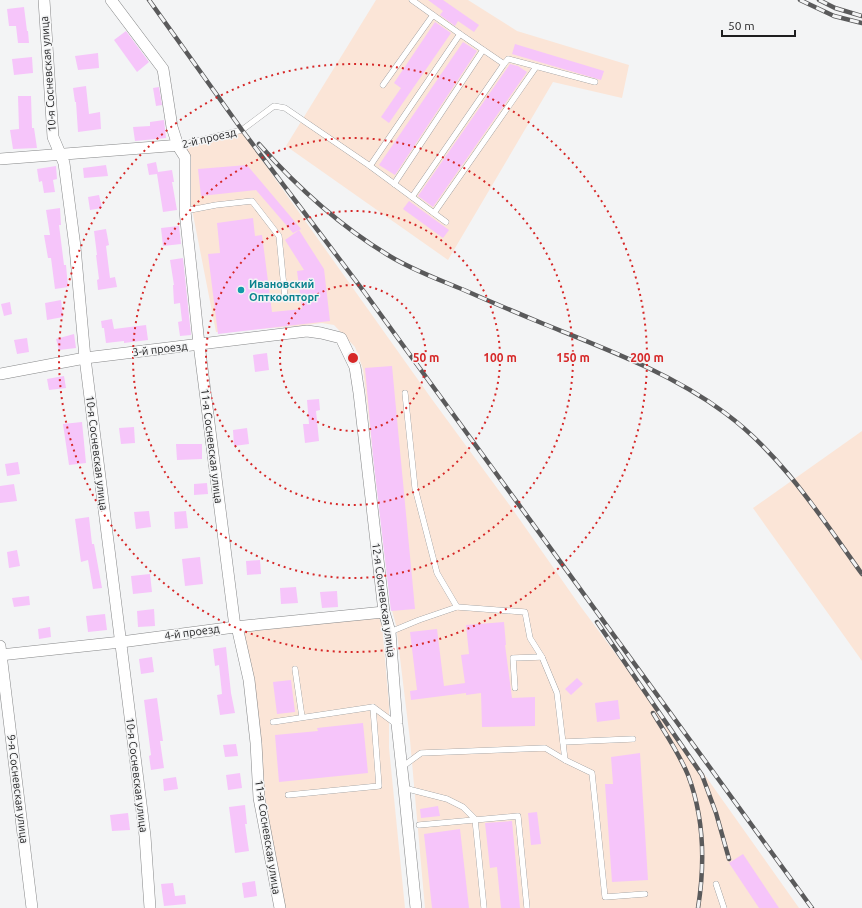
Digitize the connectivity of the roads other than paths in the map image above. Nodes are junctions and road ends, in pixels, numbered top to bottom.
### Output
1 (44, 0) edge
2 (111, 0) edge
3 (412, 0) edge
4 (433, 15) junction
5 (460, 34) junction
6 (483, 50) junction
7 (504, 64) junction
8 (536, 67) junction
9 (595, 82) dead end
10 (383, 85) dead end
11 (180, 146) junction
12 (60, 154) junction
13 (0, 159) edge
14 (370, 166) junction
15 (394, 184) junction
16 (412, 197) junction
17 (185, 211) junction
18 (434, 213) junction
19 (446, 222) dead end
20 (285, 298) dead end
21 (322, 333) joint
22 (199, 344) junction
23 (85, 358) junction
24 (0, 374) edge
25 (405, 392) dead end
26 (457, 607) junction
27 (384, 612) junction
28 (234, 626) junction
29 (390, 632) junction
30 (121, 642) junction
31 (0, 652) edge
32 (542, 657) junction
33 (295, 669) dead end
34 (515, 688) dead end
35 (373, 707) junction
36 (302, 717) junction
37 (273, 722) dead end
38 (396, 724) junction
39 (633, 739) dead end
40 (563, 742) junction
41 (565, 760) junction
42 (402, 767) junction
43 (404, 788) junction
44 (288, 795) dead end
45 (475, 820) junction
46 (419, 825) dead end
47 (716, 884) dead end
48 (645, 894) dead end
49 (32, 908) edge
50 (150, 908) edge
51 (280, 908) edge
52 (416, 908) edge
53 (484, 908) edge
54 (527, 908) edge
55 (724, 908) edge

1 - 12 street, 10-я Сосневская улица
2 - 11 street, 11-я Сосневская улица
3 - 4 lane
4 - 5 lane
4 - 10 lane
5 - 6 lane
5 - 14 lane
6 - 7 lane
6 - 15 lane
7 - 8 lane
7 - 16 lane
8 - 9 lane
8 - 18 lane
11 - 12 street, 2-й проезд
11 - 14 lane, 2-й проезд
11 - 17 street, 11-я Сосневская улица
12 - 13 street, 2-й проезд
12 - 23 street, 10-я Сосневская улица
14 - 15 lane, 2-й проезд
15 - 16 lane, 2-й проезд
16 - 18 lane, 2-й проезд
17 - 20 lane
17 - 22 street, 11-я Сосневская улица
18 - 19 lane, 2-й проезд
21 - 22 street, 3-й проезд
21 - 27 street, 12-я Сосневская улица
22 - 23 street, 3-й проезд
22 - 28 street, 11-я Сосневская улица
23 - 24 street, 3-й проезд
23 - 30 street, 10-я Сосневская улица
25 - 26 lane
26 - 29 lane
26 - 32 lane
27 - 28 street, 4-й проезд
27 - 29 street, 12-я Сосневская улица
28 - 30 street, 4-й проезд
28 - 51 street, 11-я Сосневская улица
29 - 38 street, 12-я Сосневская улица
30 - 31 street, 4-й проезд
30 - 50 street, 10-я Сосневская улица
31 - 49 street, 9-я Сосневская улица
32 - 34 lane
32 - 40 lane
33 - 36 lane
35 - 36 lane
35 - 38 lane
35 - 44 lane
36 - 37 lane
38 - 42 street, 12-я Сосневская улица
39 - 40 lane
40 - 41 lane
41 - 42 lane
41 - 48 lane
42 - 43 street, 12-я Сосневская улица
43 - 45 lane
43 - 52 street, 12-я Сосневская улица
45 - 46 lane
45 - 53 lane
45 - 54 lane
47 - 55 lane

